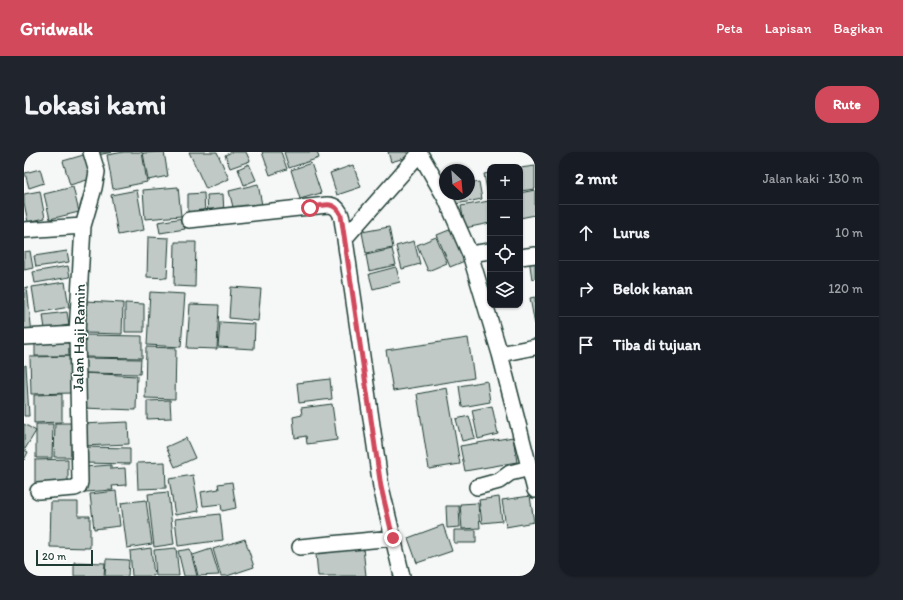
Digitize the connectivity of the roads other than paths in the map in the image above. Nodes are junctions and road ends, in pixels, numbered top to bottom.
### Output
1 (91, 152) edge
2 (420, 153) edge
3 (189, 220) dead end
4 (83, 226) junction
5 (24, 230) edge
6 (345, 238) junction
7 (535, 245) edge
8 (523, 247) edge
9 (487, 252) edge
10 (535, 255) edge
11 (523, 257) edge
12 (472, 259) junction
13 (487, 262) edge
14 (77, 334) junction
15 (24, 337) edge
16 (535, 347) edge
17 (500, 354) junction
18 (530, 468) junction
19 (477, 487) dead end
20 (535, 490) edge
21 (38, 491) dead end
22 (393, 538) junction
23 (300, 547) dead end
24 (402, 576) edge

1 - 4 street, Jalan Haji Ramin
2 - 6 street
2 - 12 street
3 - 6 street
4 - 5 street
4 - 14 street, Jalan Haji Ramin
6 - 22 street
7 - 8 street
9 - 12 street
10 - 11 street
12 - 13 street
12 - 17 street
14 - 15 street
14 - 21 street, Jalan Haji Ramin
16 - 17 street
17 - 18 street
18 - 19 street
18 - 20 street
22 - 23 street
22 - 24 street

